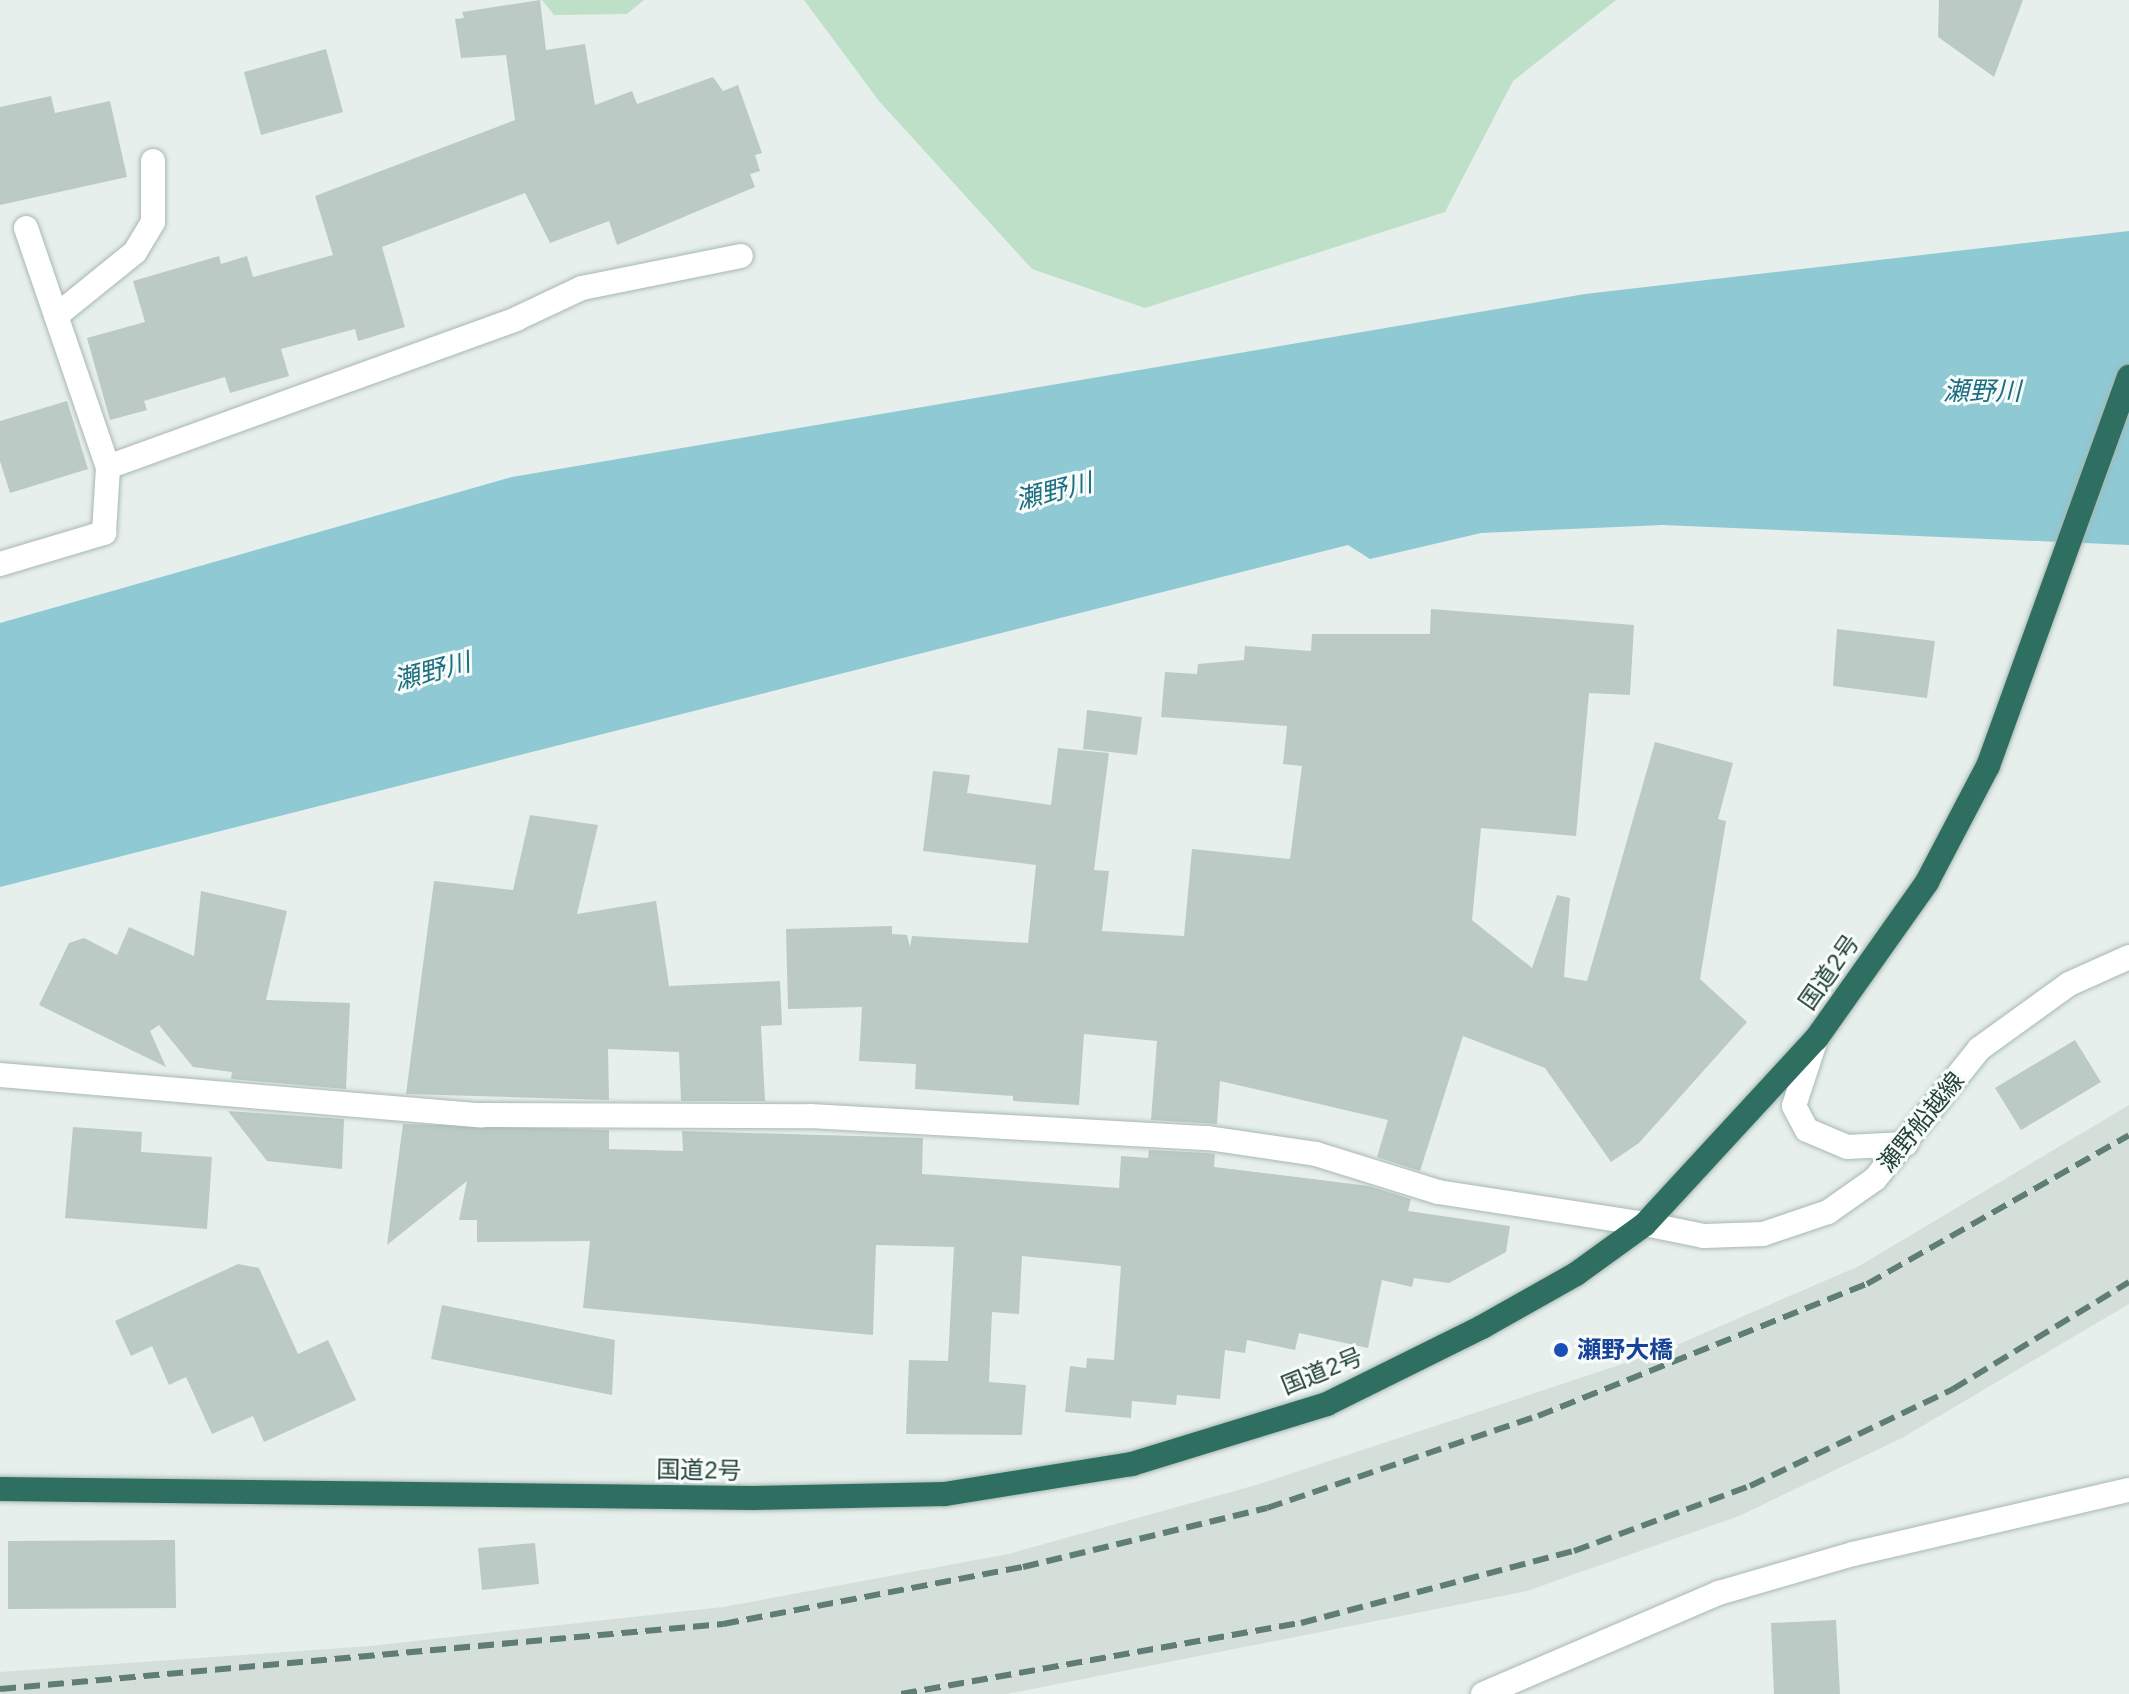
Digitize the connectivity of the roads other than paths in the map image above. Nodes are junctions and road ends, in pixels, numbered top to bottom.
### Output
1 (153, 161) dead end
2 (26, 228) dead end
3 (741, 256) dead end
4 (56, 316) junction
5 (2129, 377) edge
6 (108, 467) junction
7 (0, 564) edge
8 (2129, 957) edge
9 (1816, 1039) junction
10 (0, 1075) edge
11 (1906, 1144) junction
12 (1645, 1224) junction
13 (0, 1489) edge
14 (2129, 1490) edge
15 (1498, 1690) edge

1 - 4 street
2 - 4 street
3 - 6 street
4 - 6 street
5 - 9 highway, 国道2号
6 - 7 street
8 - 11 street, 瀬野船越線
9 - 11 street
9 - 12 highway, 国道2号
10 - 12 street, 瀬野船越線
11 - 12 street, 瀬野船越線
12 - 13 highway, 国道2号
14 - 15 street

